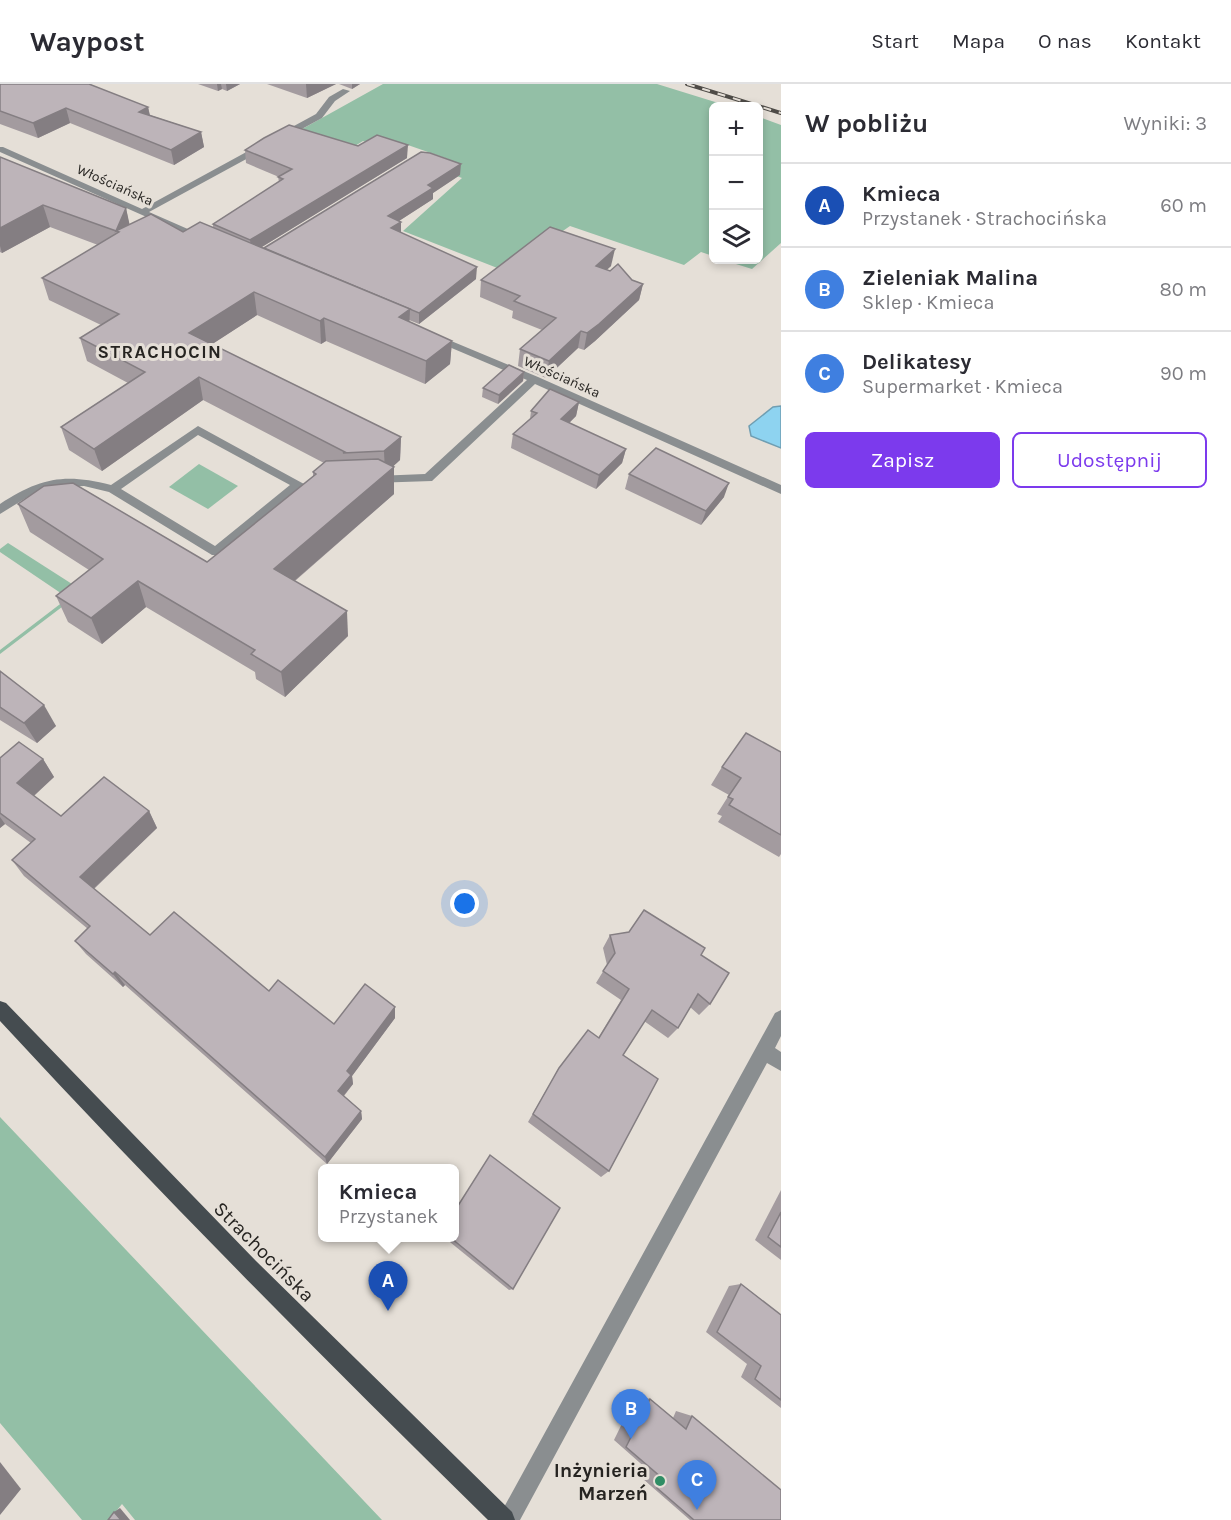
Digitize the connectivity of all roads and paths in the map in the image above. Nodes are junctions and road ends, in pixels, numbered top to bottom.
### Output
1 (346, 91) dead end
2 (0, 149) edge
3 (142, 212) junction
4 (213, 243) edge
5 (426, 333) edge
6 (534, 379) junction
7 (369, 481) edge
8 (113, 489) junction
9 (781, 490) edge
10 (0, 510) edge
11 (0, 1009) edge
12 (781, 1019) edge
13 (764, 1051) junction
14 (781, 1062) edge
15 (506, 1520) edge

1 - 3 street
2 - 3 street, Włościańska
3 - 4 street, Włościańska
5 - 6 street, Włościańska
6 - 7 street
6 - 9 street, Włościańska
8 - 8 street
8 - 10 street
11 - 15 main road, Strachocińska
12 - 13 street
13 - 14 street
13 - 15 street

